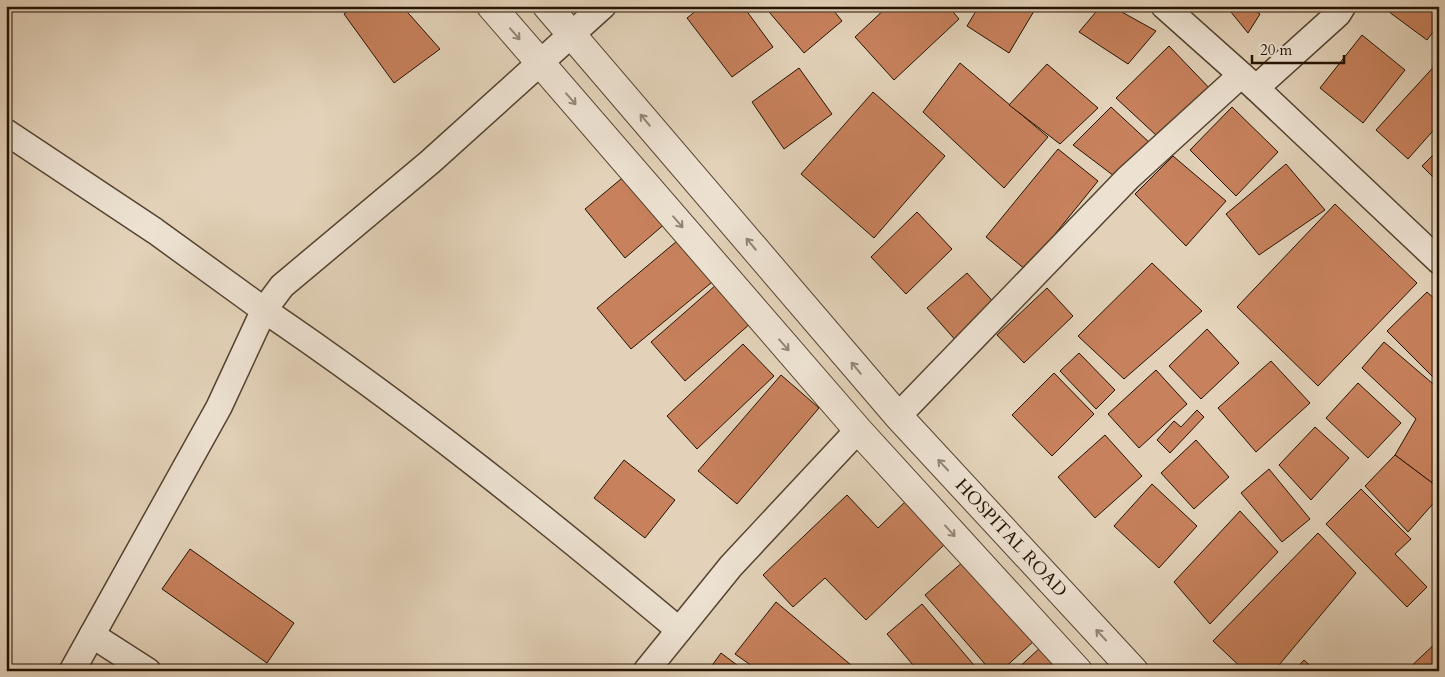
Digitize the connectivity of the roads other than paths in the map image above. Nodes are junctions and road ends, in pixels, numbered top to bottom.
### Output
1 (491, 6) edge
2 (547, 6) edge
3 (603, 6) edge
4 (1164, 6) edge
5 (1343, 6) edge
6 (571, 34) junction
7 (540, 63) junction
8 (1249, 82) junction
9 (6, 132) edge
10 (1439, 261) edge
11 (264, 310) junction
12 (893, 410) junction
13 (858, 430) junction
14 (679, 630) junction
15 (92, 635) junction
16 (72, 671) edge
17 (148, 671) edge
18 (646, 671) edge
19 (1078, 671) edge
20 (1134, 671) edge

1 -> 7 street
2 - 6 street, HOSPITAL ROAD
3 - 6 street
4 - 8 street
5 - 8 street
6 - 7 street
12 -> 6 street, HOSPITAL ROAD
7 - 11 street
7 -> 13 street
8 - 10 street
8 - 12 street
9 - 11 street
11 - 14 street
11 - 15 street
20 -> 12 street, HOSPITAL ROAD
13 - 14 street
13 -> 19 street
14 - 18 street
15 - 16 street
15 - 17 street

